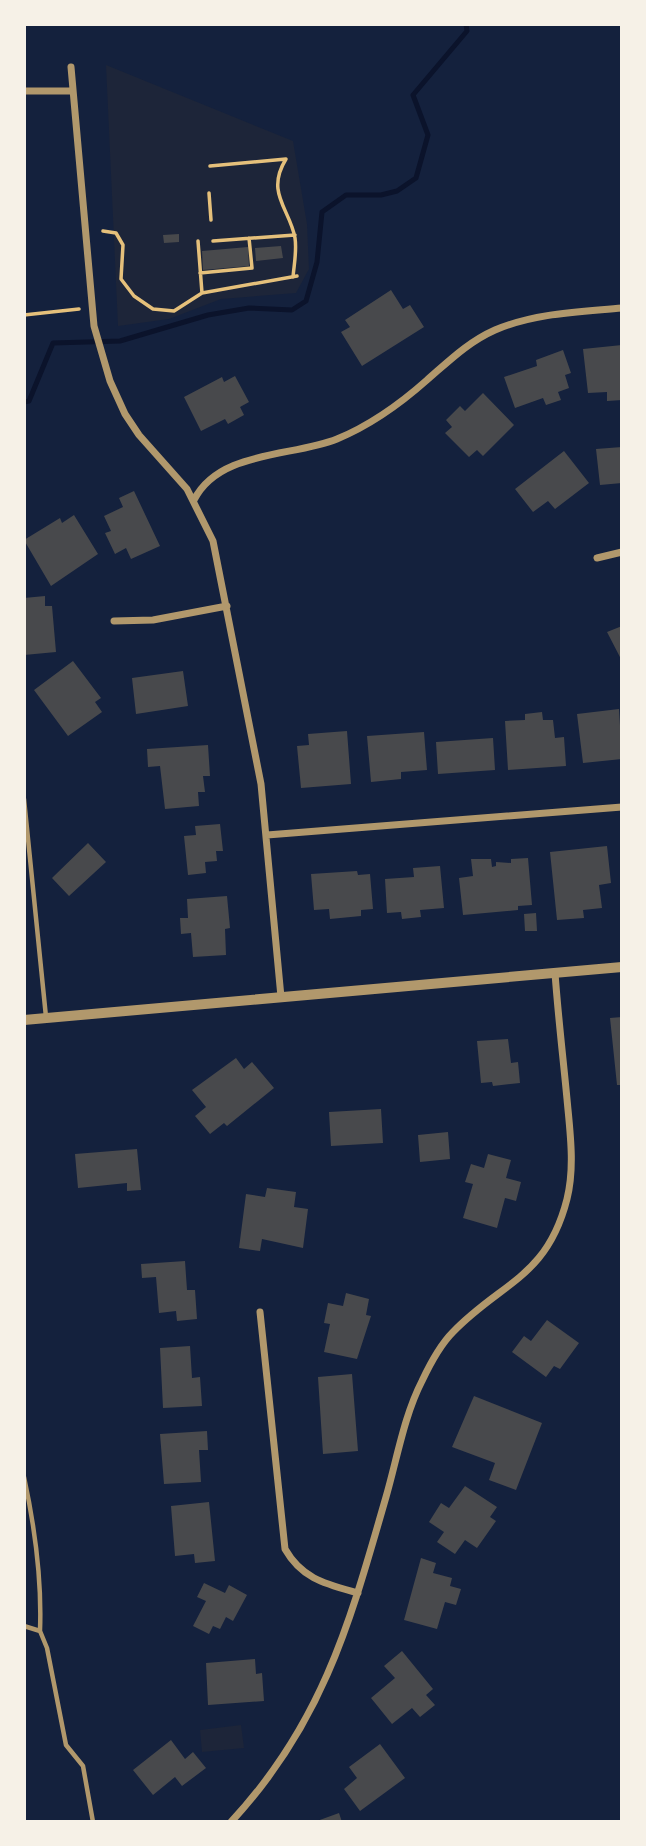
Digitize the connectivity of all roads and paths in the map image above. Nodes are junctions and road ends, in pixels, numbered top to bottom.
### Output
1 (71, 67) dead end
2 (24, 91) edge
3 (73, 91) junction
4 (210, 166) dead end
5 (209, 193) dead end
6 (211, 220) dead end
7 (103, 231) dead end
8 (295, 234) junction
9 (249, 238) junction
10 (213, 240) dead end
11 (198, 242) dead end
12 (200, 273) junction
13 (202, 293) junction
14 (621, 307) edge
15 (79, 309) dead end
16 (24, 315) edge
17 (194, 500) junction
18 (621, 552) edge
19 (597, 558) dead end
20 (227, 606) junction
21 (114, 621) dead end
22 (24, 799) edge
23 (621, 807) edge
24 (267, 835) junction
25 (621, 967) edge
26 (555, 973) junction
27 (281, 997) junction
28 (24, 1014) edge
29 (46, 1018) junction
30 (25, 1020) edge
31 (260, 1312) dead end
32 (24, 1477) edge
33 (358, 1593) junction
34 (24, 1626) edge
35 (40, 1631) junction
36 (93, 1822) edge
37 (231, 1822) edge

1 - 3 street
2 - 3 street
3 - 17 street
4 - 8 path
5 - 6 path
7 - 13 path
8 - 9 path
8 - 13 path
9 - 10 path
9 - 12 path
11 - 12 path
12 - 13 path
14 - 17 street
15 - 16 path
17 - 20 street
18 - 19 street
20 - 21 street
20 - 24 street
22 - 29 lane
23 - 24 street
24 - 27 street
25 - 26 street
26 - 27 street
26 - 33 street
27 - 29 street
28 - 30 lane
29 - 30 street
31 - 33 street
32 - 35 lane
33 - 37 street
34 - 35 lane
35 - 36 lane

